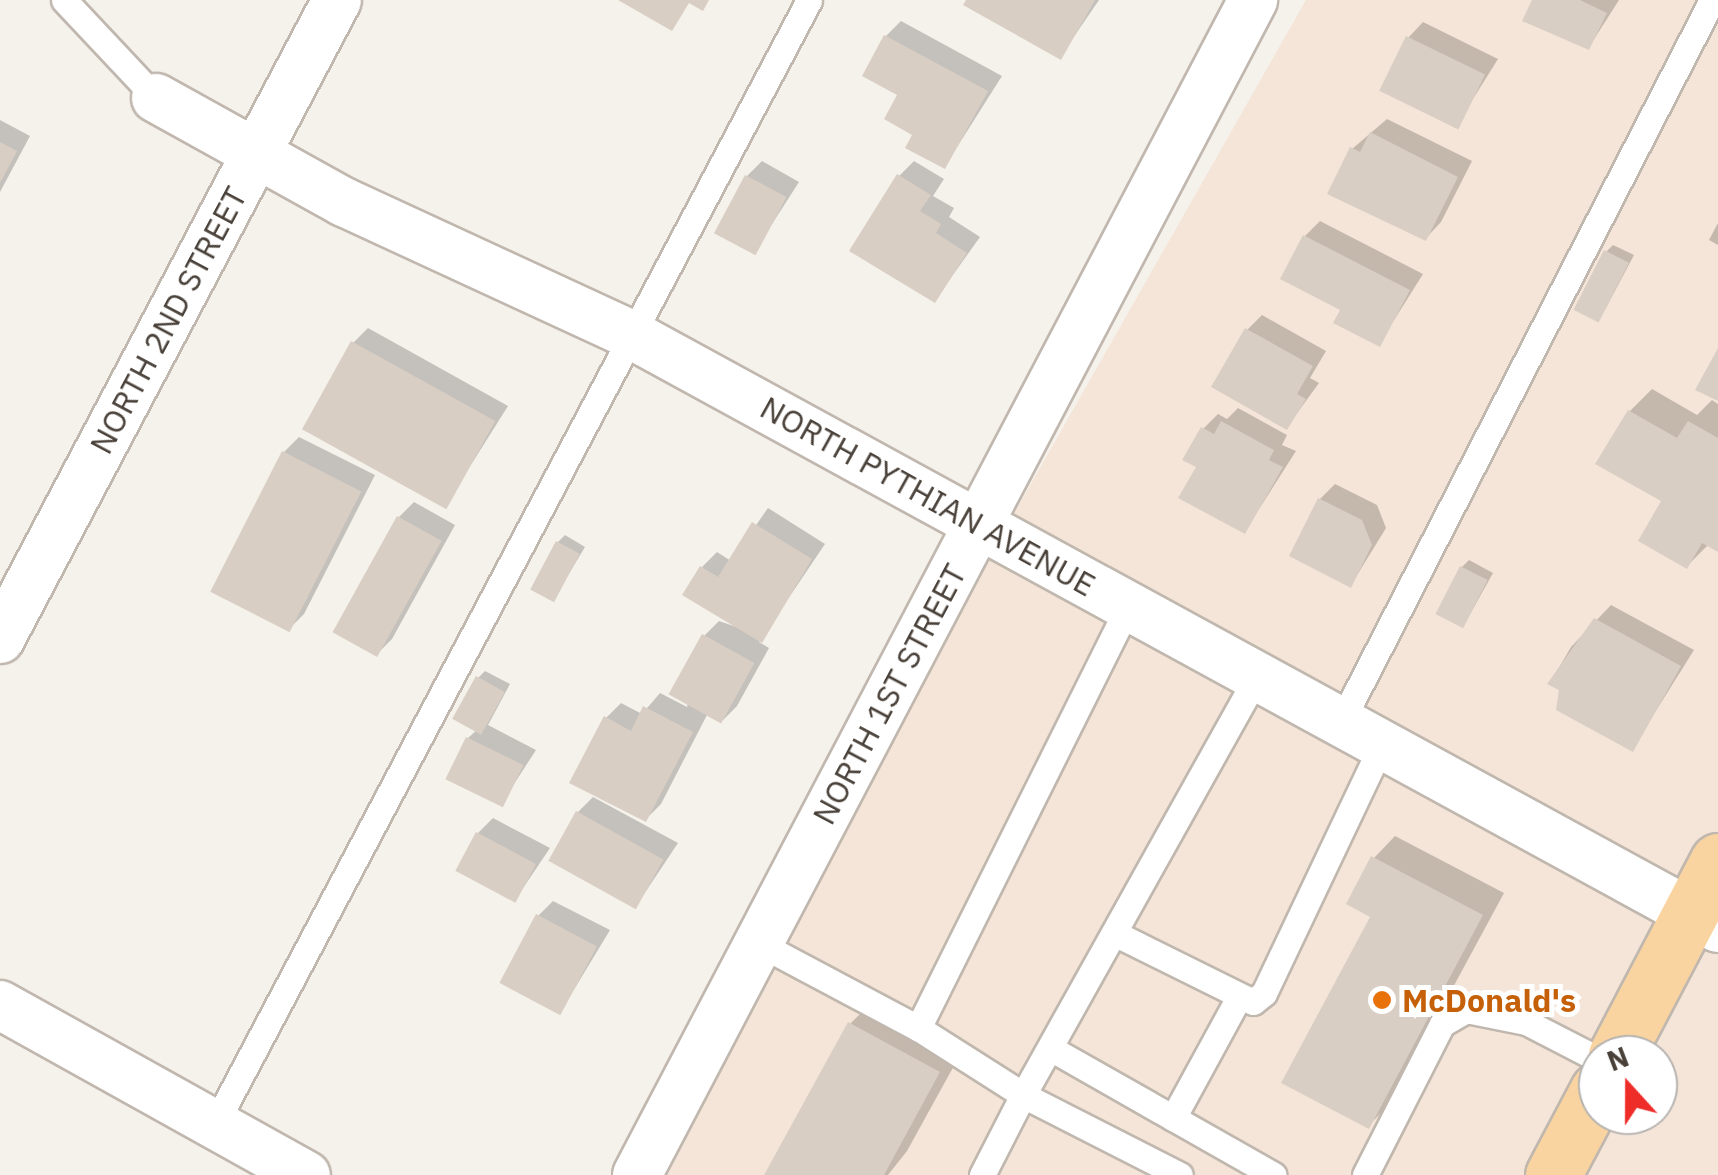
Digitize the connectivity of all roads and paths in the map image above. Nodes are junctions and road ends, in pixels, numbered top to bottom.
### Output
1 (64, 0) edge
2 (337, 0) edge
3 (809, 0) edge
4 (1253, 0) edge
5 (1712, 0) edge
6 (156, 98) joint
7 (258, 152) junction
8 (632, 335) junction
9 (978, 524) junction
10 (1129, 606) junction
11 (0, 640) edge
12 (1256, 676) junction
13 (1341, 722) junction
14 (1382, 744) junction
15 (1718, 862) edge
16 (1704, 921) edge
17 (1114, 933) junction
18 (758, 943) junction
19 (1238, 999) junction
20 (0, 1005) edge
21 (918, 1028) junction
22 (1629, 1035) edge
23 (1050, 1048) junction
24 (1578, 1049) edge
25 (1023, 1095) junction
26 (1173, 1118) junction
27 (215, 1124) junction
28 (1578, 1128) edge
29 (306, 1175) edge
30 (637, 1175) edge
31 (982, 1175) edge
32 (1180, 1175) edge
33 (1274, 1175) edge
34 (1366, 1175) edge
35 (1553, 1175) edge

1 - 6 lane
2 - 7 street, NORTH 2ND STREET
3 - 8 lane
4 - 9 street, NORTH 1ST STREET
5 - 13 lane
6 - 7 street, NORTH PYTHIAN AVENUE
7 - 8 street, NORTH PYTHIAN AVENUE
7 - 11 street, NORTH 2ND STREET
8 - 9 street, NORTH PYTHIAN AVENUE
8 - 27 lane
9 - 10 street, NORTH PYTHIAN AVENUE
9 - 18 street, NORTH 1ST STREET
10 - 12 street, NORTH PYTHIAN AVENUE
10 - 21 lane
12 - 13 street, NORTH PYTHIAN AVENUE
12 - 17 lane
13 - 14 street, NORTH PYTHIAN AVENUE
14 - 16 street, NORTH PYTHIAN AVENUE
14 - 19 lane
15 - 16 main road
16 - 22 main road
17 - 19 lane
17 - 23 lane
18 - 21 lane
18 - 30 street, NORTH 1ST STREET
19 - 26 lane
20 - 27 street
21 - 25 lane
23 - 25 lane
23 - 26 lane
24 - 34 lane
25 - 31 lane
25 - 32 lane
26 - 33 lane
27 - 29 street
28 - 35 main road

